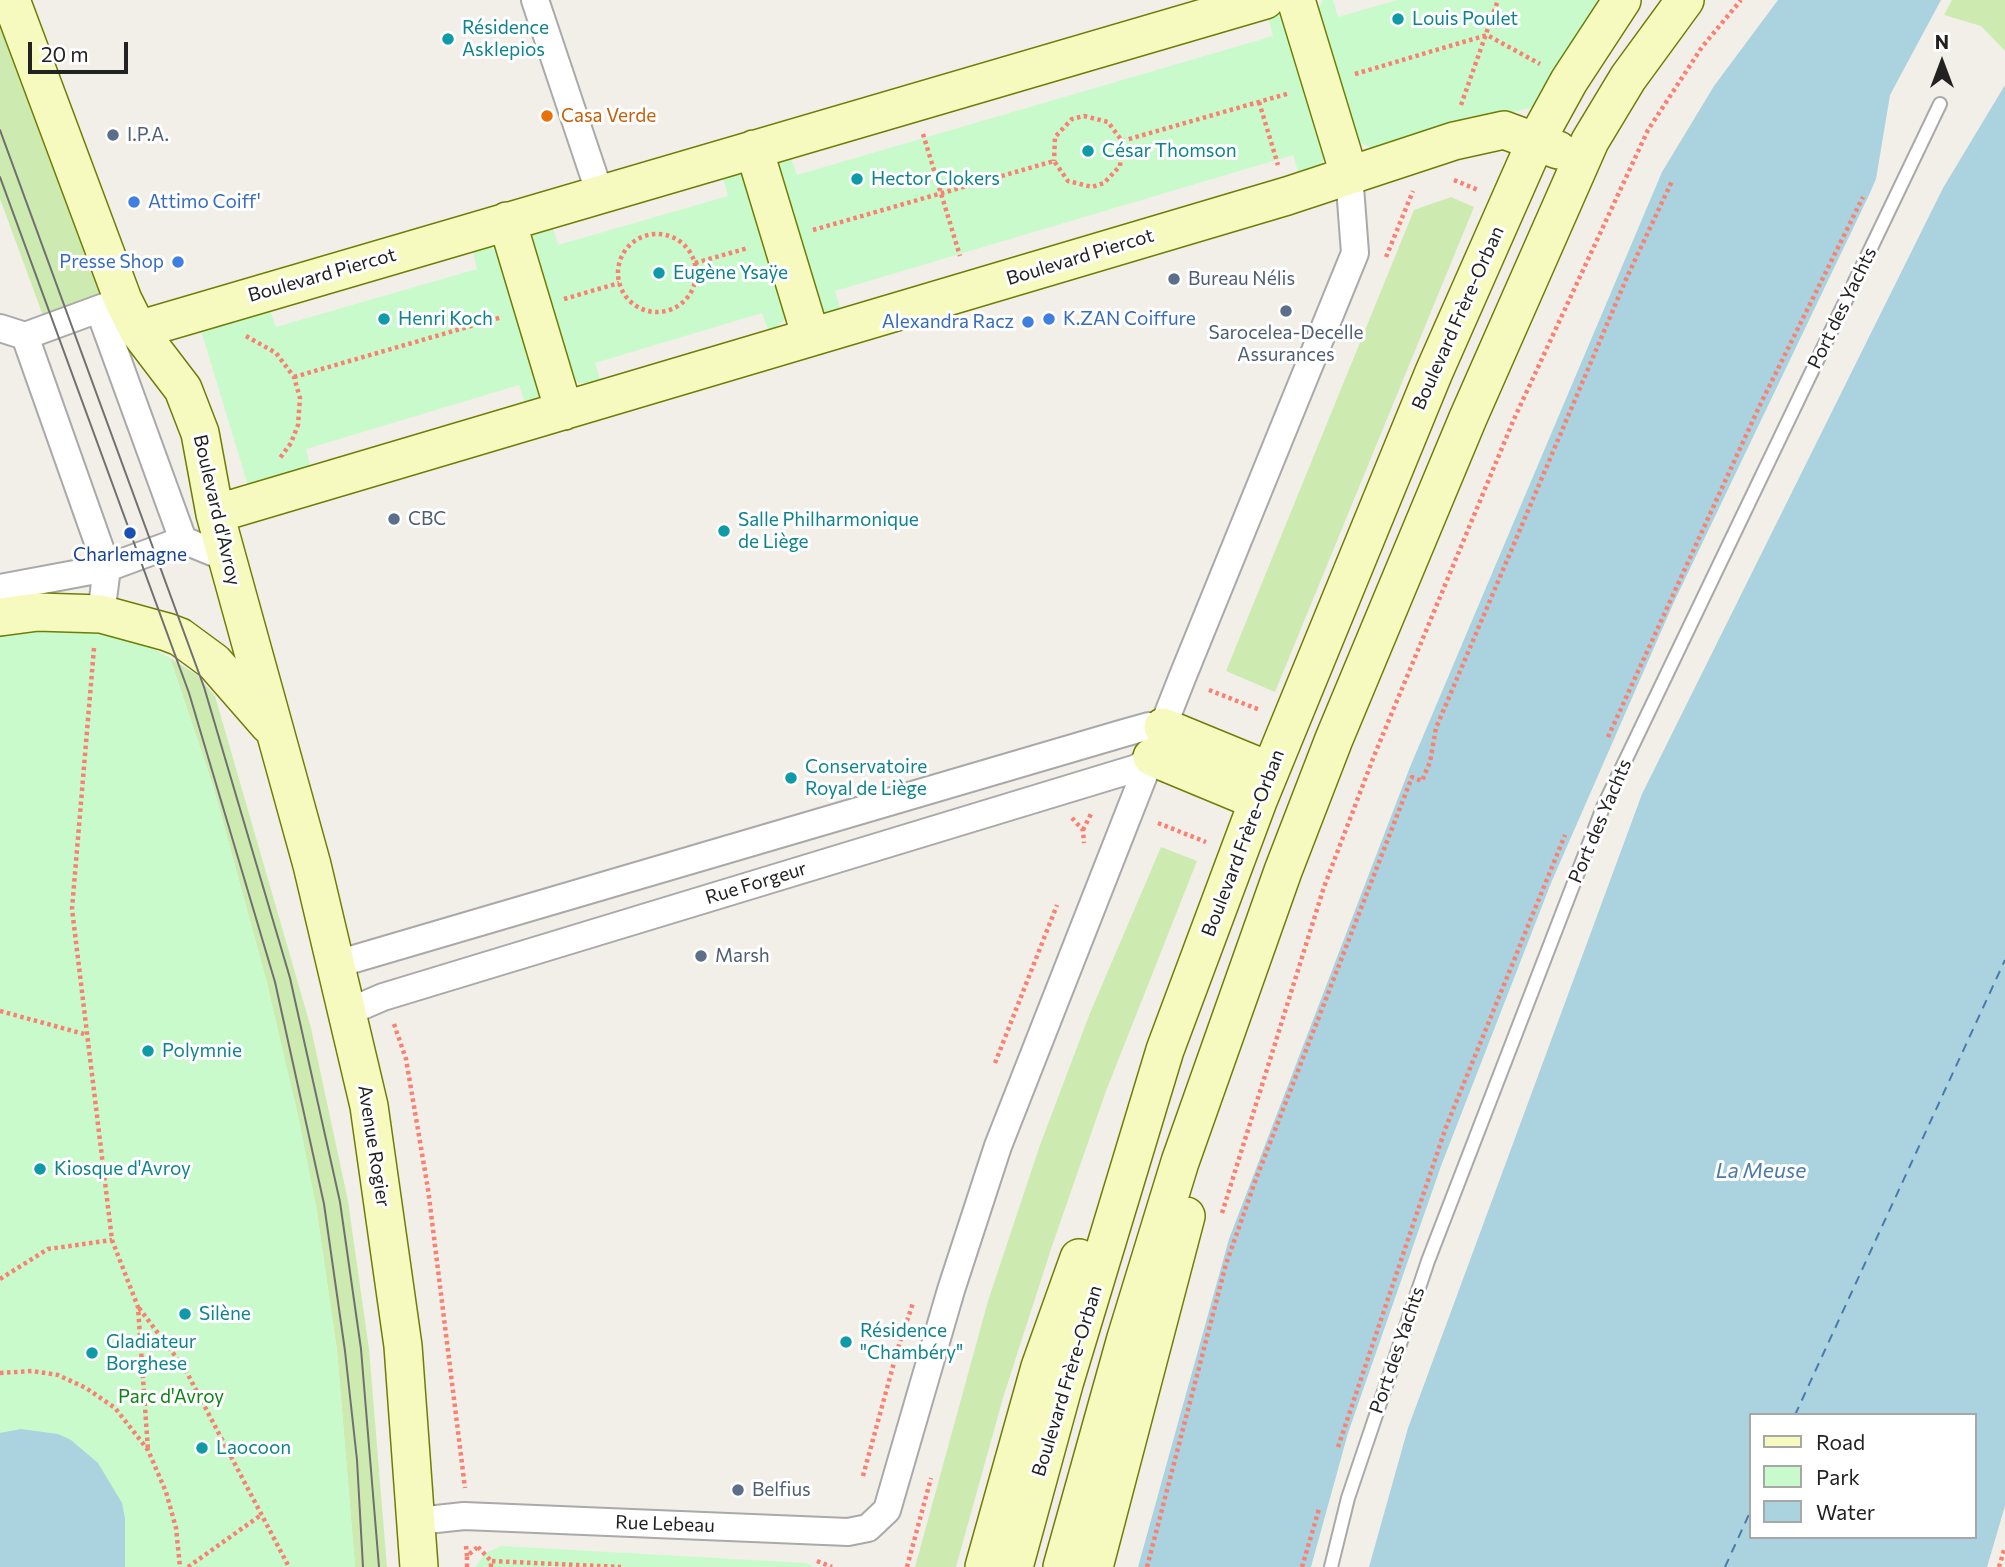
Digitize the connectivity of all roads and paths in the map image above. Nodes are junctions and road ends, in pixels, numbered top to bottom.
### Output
1 (11, 0) edge
2 (535, 0) edge
3 (1265, 0) edge
4 (1296, 0) edge
5 (1498, 0) edge
6 (1622, 0) edge
7 (1685, 0) edge
8 (1741, 0) edge
9 (1487, 35) junction
10 (1545, 66) dead end
11 (1322, 84) junction
12 (1259, 102) junction
13 (914, 103) junction
14 (1940, 104) dead end
15 (1461, 107) dead end
16 (1122, 141) junction
17 (1536, 141) junction
18 (754, 149) junction
19 (1582, 160) junction
20 (1054, 161) junction
21 (1349, 174) junction
22 (1672, 181) dead end
23 (1414, 190) dead end
24 (942, 193) junction
25 (600, 194) junction
26 (1287, 196) junction
27 (507, 221) junction
28 (780, 240) junction
29 (695, 263) junction
30 (1383, 265) dead end
31 (619, 283) junction
32 (970, 290) junction
33 (533, 308) junction
34 (130, 324) junction
35 (0, 328) edge
36 (242, 334) dead end
37 (25, 336) junction
38 (811, 337) junction
39 (294, 377) junction
40 (127, 387) junction
41 (564, 411) junction
42 (272, 465) dead end
43 (164, 487) junction
44 (212, 500) junction
45 (183, 540) junction
46 (227, 558) junction
47 (107, 568) junction
48 (0, 588) edge
49 (101, 614) junction
50 (0, 617) edge
51 (1215, 678) dead end
52 (276, 734) junction
53 (1171, 748) junction
54 (1072, 750) junction
55 (1083, 785) junction
56 (1264, 786) junction
57 (1062, 817) dead end
58 (1154, 833) dead end
59 (1080, 854) dead end
60 (1063, 893) dead end
61 (419, 942) junction
62 (337, 964) junction
63 (430, 982) junction
64 (0, 1011) edge
65 (348, 1012) junction
66 (401, 1014) dead end
67 (84, 1034) junction
68 (993, 1069) dead end
69 (1199, 1110) junction
70 (1124, 1186) junction
71 (1219, 1224) dead end
72 (112, 1240) junction
73 (0, 1279) edge
74 (915, 1297) dead end
75 (138, 1307) junction
76 (0, 1373) edge
77 (148, 1450) junction
78 (931, 1476) dead end
79 (861, 1481) dead end
80 (466, 1492) dead end
81 (261, 1515) junction
82 (418, 1521) junction
83 (478, 1547) dead end
84 (2005, 1547) edge
85 (491, 1564) edge
86 (550, 1565) edge
87 (180, 1567) edge
88 (188, 1567) edge
89 (289, 1567) edge
90 (419, 1567) edge
91 (621, 1567) edge
92 (818, 1567) edge
93 (832, 1567) edge
94 (907, 1567) edge
95 (984, 1567) edge
96 (1014, 1567) edge
97 (1062, 1567) edge
98 (1094, 1567) edge
99 (1147, 1567) edge
100 (1331, 1567) edge
101 (1999, 1567) edge

1 - 34 main road, Boulevard d'Avroy
2 - 25 street
3 - 13 main road, Boulevard Piercot
4 - 11 main road
5 - 9 path
6 - 17 main road, Boulevard Frère-Orban
7 - 19 main road
8 - 71 path
9 - 10 path
9 - 11 path
9 - 15 path
11 - 12 path
11 - 21 main road
12 - 16 path
12 - 26 path
13 - 18 main road, Boulevard Piercot
13 - 24 path
14 - 100 lane, Port des Yachts
16 - 20 path
16 - 20 path
17 - 19 main road, Boulevard Piercot
17 - 21 main road, Boulevard Piercot
17 - 56 main road, Boulevard Frère-Orban
18 - 25 main road, Boulevard Piercot
18 - 28 main road
19 - 69 main road
20 - 24 path
21 - 26 main road, Boulevard Piercot
21 - 53 street
22 - 99 path
23 - 30 path
24 - 28 path
24 - 32 path
25 - 27 main road, Boulevard Piercot
26 - 32 main road, Boulevard Piercot
27 - 33 main road
27 - 34 main road, Boulevard Piercot
28 - 29 path
28 - 38 main road
29 - 31 path
29 - 31 path
31 - 33 path
32 - 38 main road, Boulevard Piercot
33 - 39 path
33 - 41 main road
34 - 37 street
34 - 40 street
34 - 40 street
34 - 44 main road, Boulevard d'Avroy
35 - 37 street
36 - 39 path
37 - 47 street
38 - 41 main road, Boulevard Piercot
39 - 42 path
40 - 43 street
41 - 44 main road, Boulevard Piercot
43 - 44 street
43 - 45 street
44 - 46 main road, Boulevard d'Avroy
45 - 46 street
45 - 47 street
46 - 52 main road, Boulevard d'Avroy
47 - 48 street
47 - 49 street
49 - 50 main road
49 - 52 main road
49 - 67 path
51 - 53 path
52 - 62 main road, Avenue Rogier
53 - 54 street, Rue Forgeur
53 - 55 street, Rue Forgeur
53 - 56 main road
53 - 58 path
53 - 82 street, Rue Lebeau
54 - 55 street
54 - 61 street, Rue Forgeur
55 - 63 street, Rue Forgeur
56 - 70 main road, Boulevard Frère-Orban
57 - 59 path
60 - 68 path
61 - 62 street, Rue Forgeur
61 - 63 street
62 - 65 main road, Avenue Rogier
63 - 65 street, Rue Forgeur
64 - 67 path
65 - 82 main road, Avenue Rogier
66 - 80 path
67 - 72 path
69 - 97 main road
69 - 98 main road
70 - 95 main road
70 - 96 main road, Boulevard Frère-Orban
72 - 73 path
72 - 75 path
74 - 79 path
75 - 77 path
75 - 81 path
76 - 77 path
77 - 87 path
78 - 94 path
81 - 88 path
81 - 89 path
82 - 90 main road, Avenue Rogier
83 - 85 path
84 - 101 path
85 - 86 path
86 - 91 path
92 - 93 path

